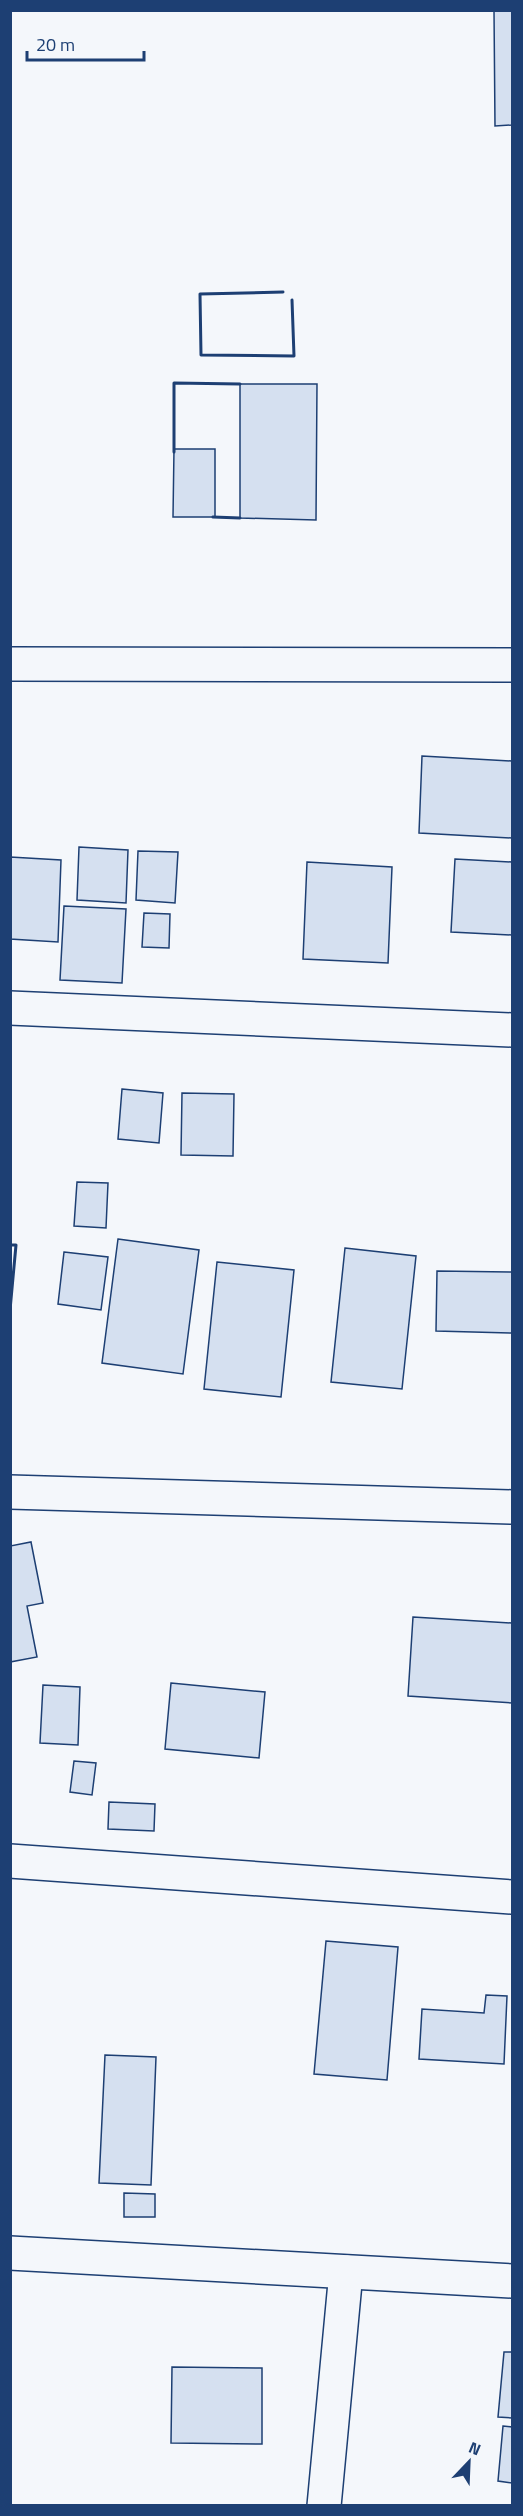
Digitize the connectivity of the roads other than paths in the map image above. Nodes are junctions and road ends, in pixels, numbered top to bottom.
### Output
1 (10, 664) edge
2 (513, 665) edge
3 (10, 1008) edge
4 (513, 1030) edge
5 (10, 1492) edge
6 (513, 1507) edge
7 (10, 1861) edge
8 (513, 1897) edge
9 (10, 2253) edge
10 (346, 2272) junction
11 (513, 2281) edge
12 (324, 2505) edge

1 - 2 street
3 - 4 street
5 - 6 street
7 - 8 street
9 - 10 street
10 - 11 street
10 - 12 street

